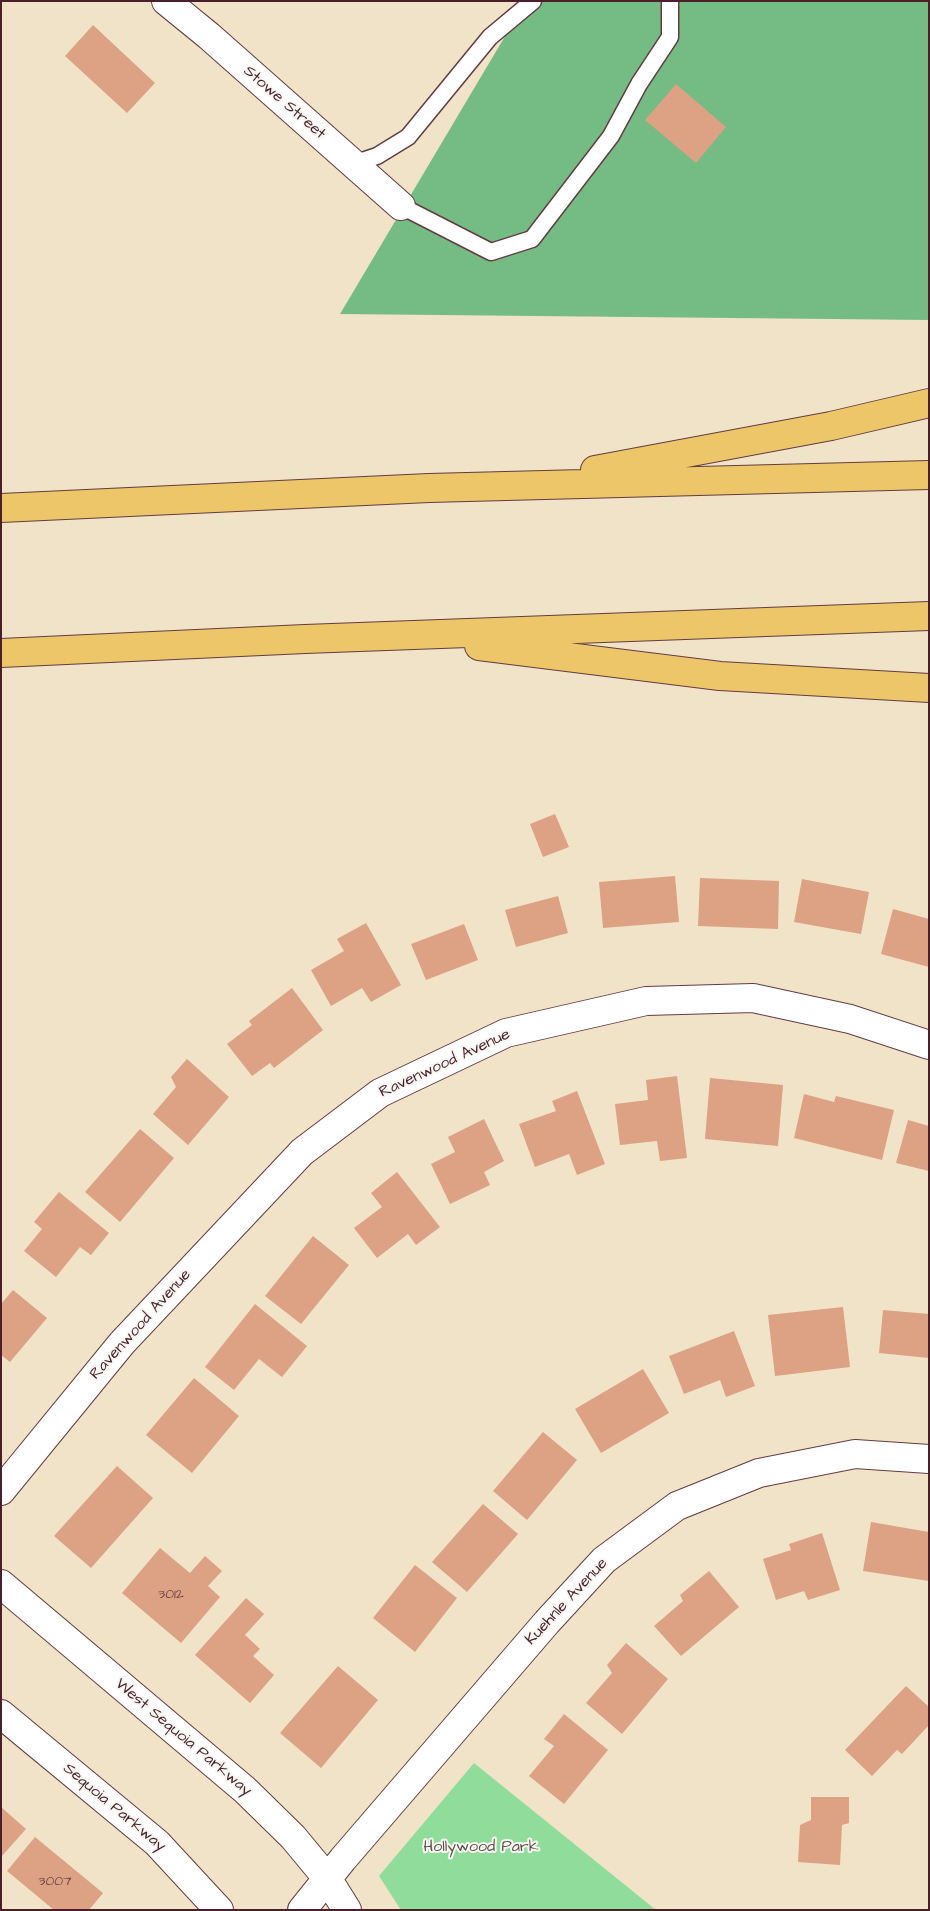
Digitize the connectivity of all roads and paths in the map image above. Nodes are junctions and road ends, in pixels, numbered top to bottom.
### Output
1 (166, 1) edge
2 (533, 1) edge
3 (670, 1) edge
4 (353, 164) junction
5 (401, 206) joint
6 (929, 403) edge
7 (929, 474) edge
8 (511, 486) junction
9 (1, 508) edge
10 (929, 616) edge
11 (398, 636) junction
12 (1, 653) edge
13 (929, 688) edge
14 (929, 1045) edge
15 (929, 1459) edge
16 (1, 1491) edge
17 (1, 1584) edge
18 (1, 1714) edge
19 (327, 1878) junction
20 (219, 1910) edge
21 (302, 1910) edge
22 (347, 1910) edge

1 - 4 street, Stowe Street
2 - 4 lane
3 - 5 lane
4 - 5 street, Stowe Street
6 - 8 highway
7 - 8 highway
8 - 9 highway
10 - 11 highway
11 - 12 highway
11 - 13 highway
14 - 16 street, Ravenwood Avenue
15 - 19 street, Kuehnle Avenue
17 - 19 street, West Sequoia Parkway
18 - 20 street, Sequoia Parkway
19 - 21 street, Kuehnle Avenue
19 - 22 street, West Sequoia Parkway

